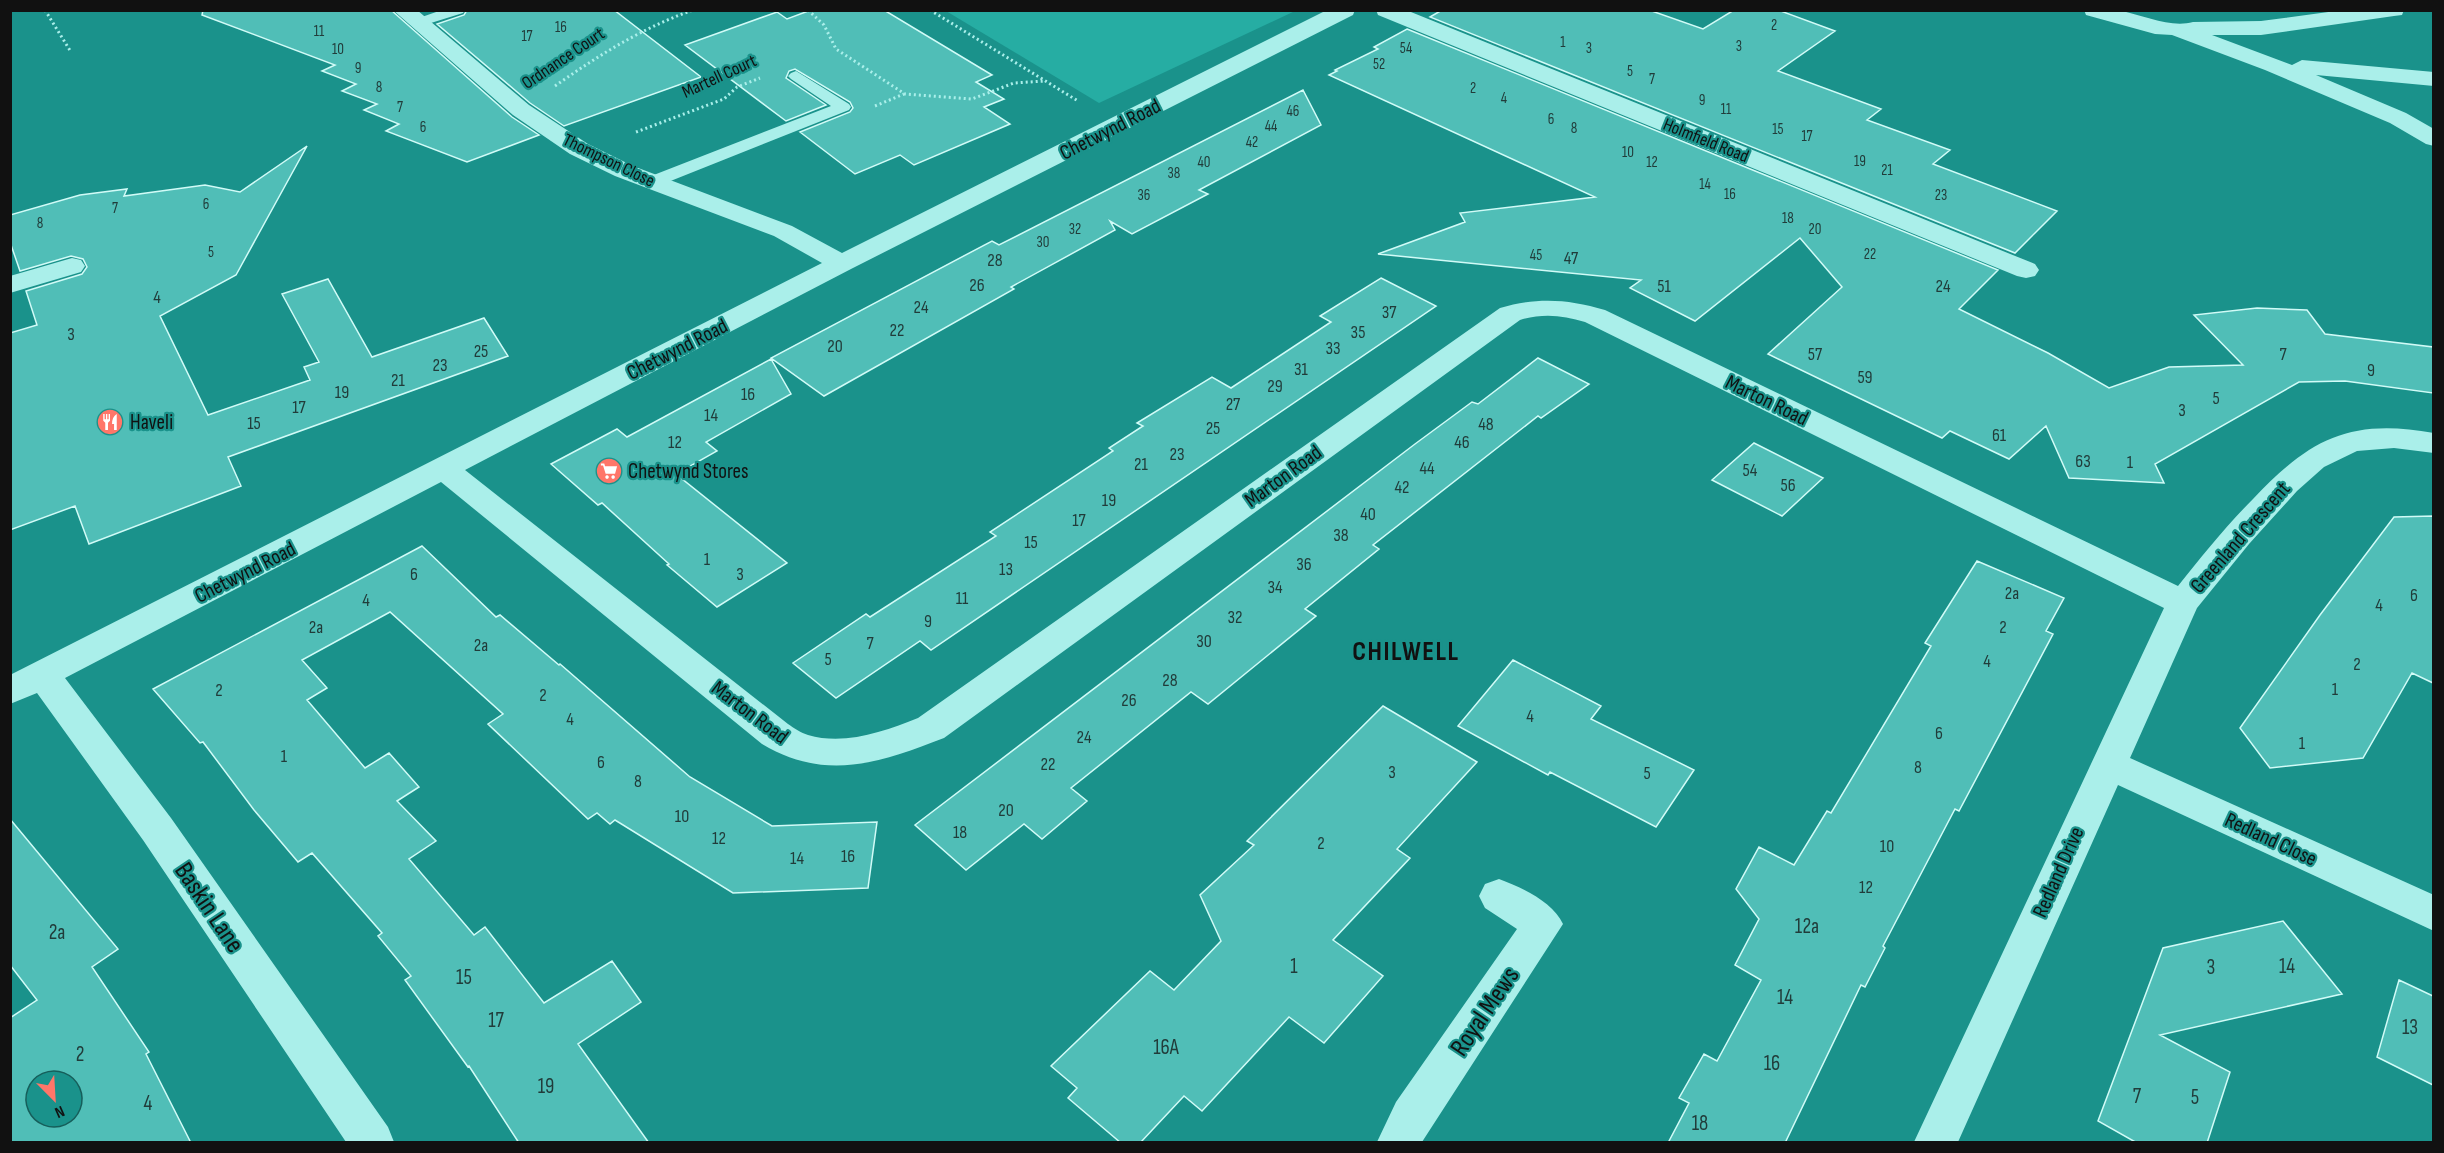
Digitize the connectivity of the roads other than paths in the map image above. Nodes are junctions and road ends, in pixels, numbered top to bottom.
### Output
1 (458, 10) edge
2 (1345, 10) edge
3 (1386, 10) edge
4 (2094, 10) edge
5 (2394, 10) edge
6 (410, 17) edge
7 (2175, 29) junction
8 (2273, 65) junction
9 (796, 76) dead end
10 (2433, 79) edge
11 (2433, 140) edge
12 (652, 183) junction
13 (842, 263) junction
14 (72, 266) dead end
15 (2026, 270) dead end
16 (10, 285) edge
17 (2433, 443) edge
18 (444, 469) junction
19 (2183, 603) junction
20 (27, 683) edge
21 (2108, 764) junction
22 (1499, 896) dead end
23 (2433, 914) edge
24 (372, 1143) edge
25 (1399, 1143) edge
26 (1936, 1143) edge

1 - 6 lane
2 - 13 street, Chetwynd Road
3 - 15 street, Holmfield Road
4 - 7 street
5 - 7 street
6 - 12 street, Thompson Close
7 - 8 street
8 - 10 street
8 - 11 street
9 - 12 lane
12 - 13 street, Thompson Close
13 - 18 street, Chetwynd Road
14 - 16 street
17 - 19 street, Greenland Crescent
18 - 19 street, Marton Road
18 - 20 street, Chetwynd Road
19 - 21 street, Redland Drive
20 - 24 street, Baskin Lane
21 - 23 street, Redland Close
21 - 26 street, Redland Drive
22 - 25 street, Royal Mews

